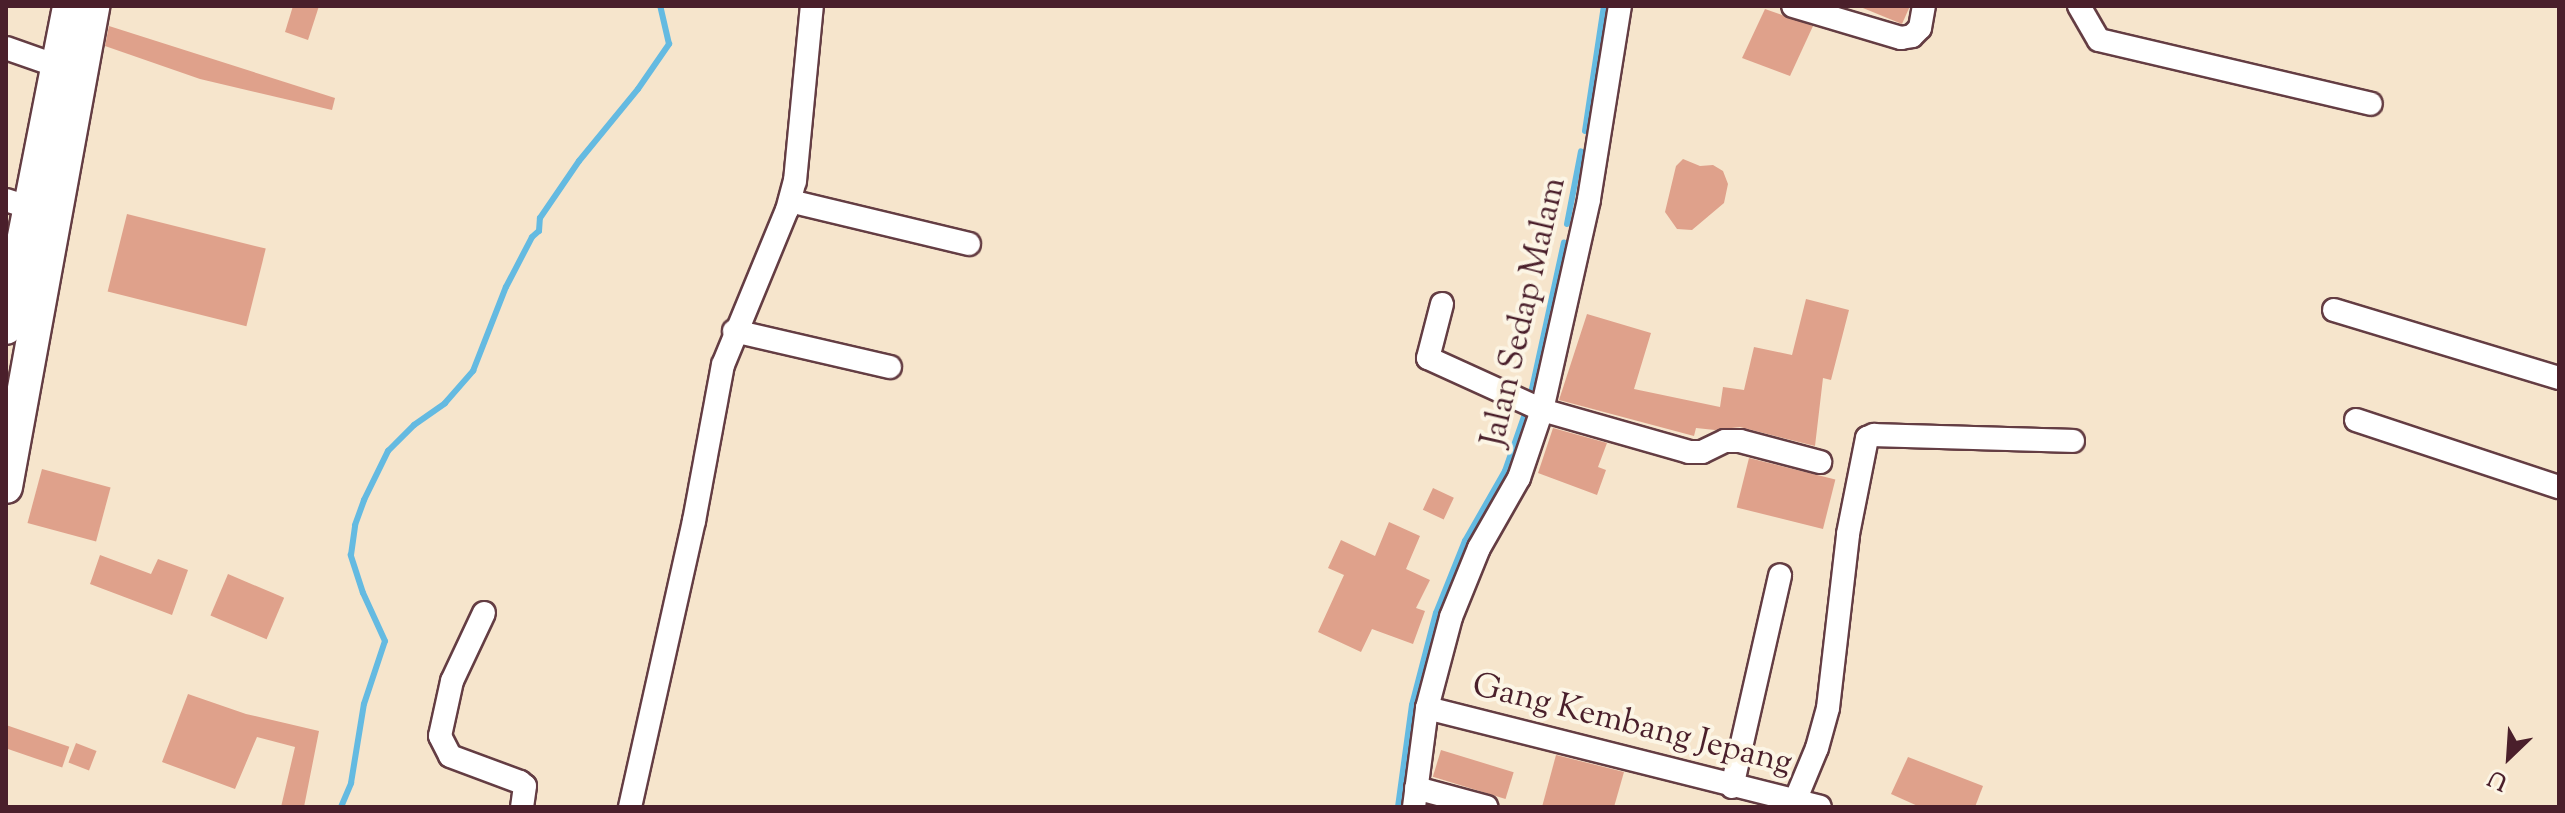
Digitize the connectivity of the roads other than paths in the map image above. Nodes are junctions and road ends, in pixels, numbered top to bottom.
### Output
1 (69, 6) edge
2 (93, 6) edge
3 (812, 6) edge
4 (1620, 6) edge
5 (1793, 6) edge
6 (1924, 6) edge
7 (2079, 6) edge
8 (6, 48) edge
9 (57, 66) junction
10 (2371, 104) dead end
11 (790, 201) junction
12 (18, 204) edge
13 (969, 244) dead end
14 (1442, 304) dead end
15 (2334, 310) dead end
16 (6, 328) edge
17 (734, 331) junction
18 (890, 367) dead end
19 (2559, 378) edge
20 (1530, 405) junction
21 (2356, 420) dead end
22 (2073, 441) dead end
23 (1820, 462) dead end
24 (6, 487) edge
25 (2559, 487) edge
26 (1780, 575) dead end
27 (484, 613) dead end
28 (1427, 708) junction
29 (1732, 787) junction
30 (1415, 797) edge
31 (1795, 801) junction
32 (522, 807) edge
33 (630, 807) edge
34 (1487, 807) edge
35 (1820, 807) edge

1 - 9 highway
2 - 24 highway
3 - 11 street
4 - 20 street, Jalan Sedap Malam
5 - 6 street
7 - 10 street
8 - 9 street
9 - 12 highway
11 - 13 street
11 - 17 street
12 - 16 highway
14 - 20 street
15 - 19 street
17 - 18 street
17 - 33 street
20 - 23 street
20 - 28 street, Jalan Sedap Malam
21 - 25 street
22 - 31 street
26 - 29 street
27 - 32 street
28 - 29 street, Gang Kembang Jepang
28 - 30 street, Jalan Sedap Malam
29 - 31 street, Gang Kembang Jepang
30 - 34 street
31 - 35 street, Gang Kembang Jepang

